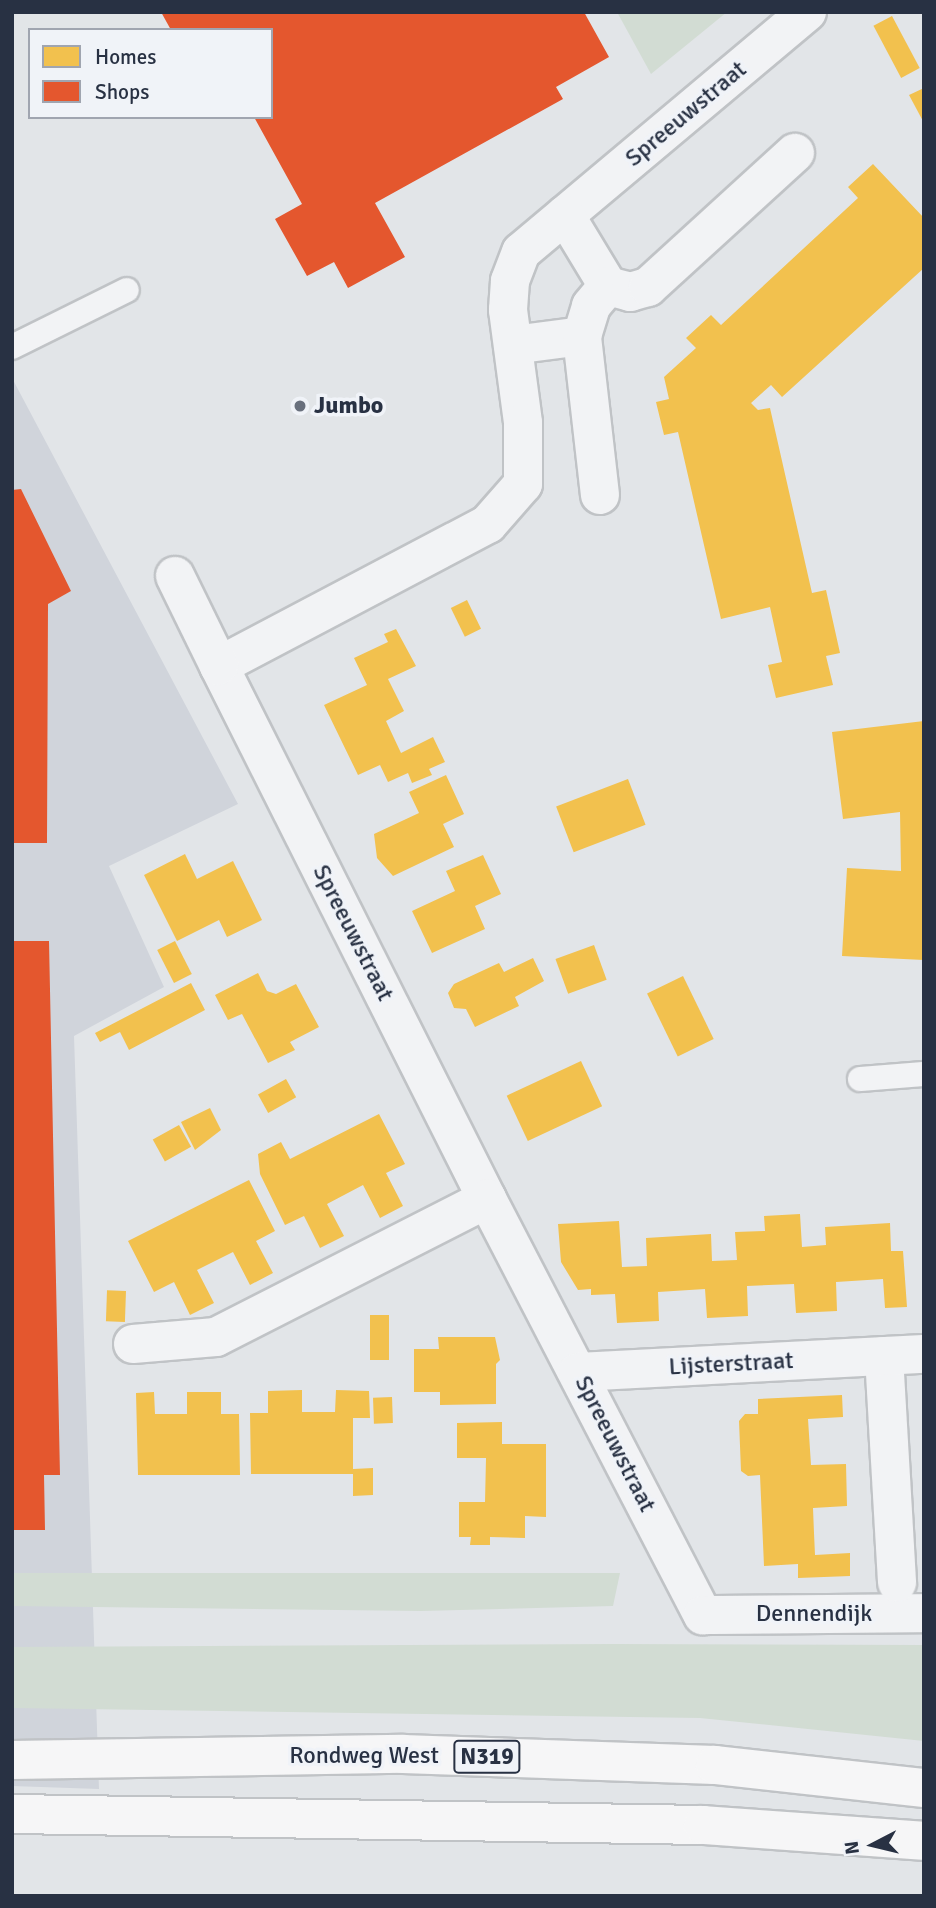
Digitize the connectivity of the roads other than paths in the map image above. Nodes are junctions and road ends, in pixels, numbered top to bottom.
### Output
1 (807, 12) edge
2 (795, 153) dead end
3 (565, 215) junction
4 (608, 286) junction
5 (127, 290) dead end
6 (582, 336) junction
7 (513, 345) junction
8 (12, 348) edge
9 (600, 495) dead end
10 (174, 576) dead end
11 (219, 666) junction
12 (924, 1074) edge
13 (860, 1079) dead end
14 (488, 1199) junction
15 (133, 1344) dead end
16 (924, 1354) edge
17 (884, 1356) junction
18 (578, 1372) junction
19 (897, 1583) dead end
20 (924, 1614) edge
21 (703, 1615) joint
22 (12, 1760) edge
23 (924, 1788) edge
24 (12, 1814) edge
25 (924, 1841) edge

1 - 3 street, Spreeuwstraat
2 - 4 street
3 - 4 street
3 - 7 street, Spreeuwstraat
4 - 6 street
5 - 8 lane
6 - 7 street
6 - 9 street
7 - 11 street, Spreeuwstraat
10 - 11 street, Spreeuwstraat
11 - 14 street, Spreeuwstraat
12 - 13 lane
14 - 15 street
14 - 18 street, Spreeuwstraat
16 - 17 street, Lijsterstraat
17 - 18 street, Lijsterstraat
17 - 19 street
18 - 21 street, Spreeuwstraat
20 - 21 street, Dennendijk
22 - 23 main road, Rondweg West / N319
24 - 25 main road

